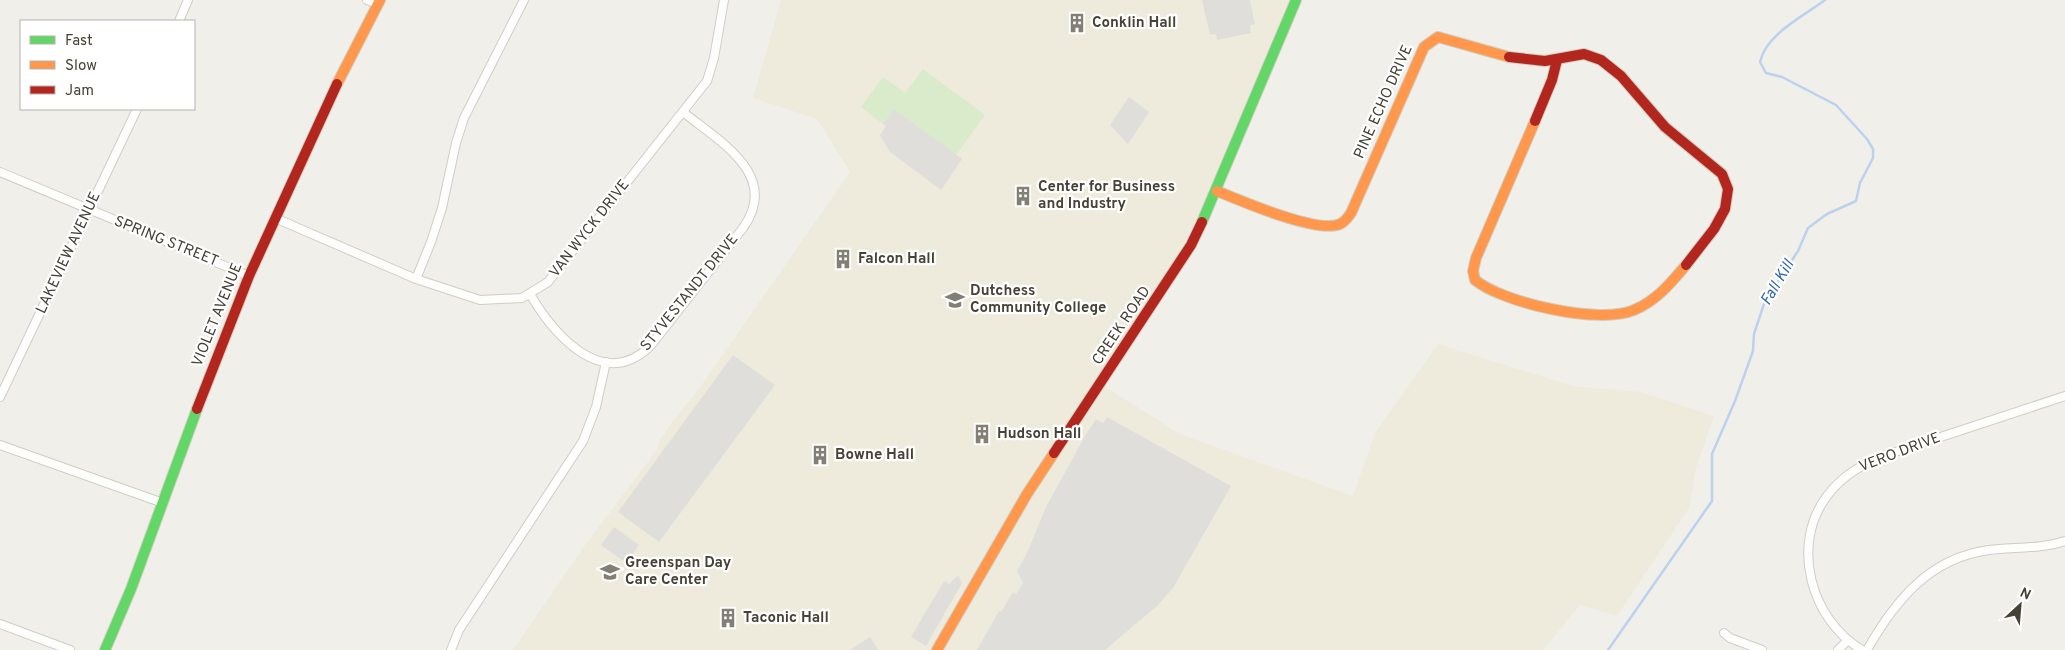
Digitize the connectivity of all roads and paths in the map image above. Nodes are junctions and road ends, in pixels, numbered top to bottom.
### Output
1 (188, 0) edge
2 (368, 0) edge
3 (524, 0) edge
4 (724, 0) edge
5 (1296, 0) edge
6 (379, 2) edge
7 (178, 20) edge
8 (1557, 60) junction
9 (137, 110) edge
10 (682, 112) junction
11 (0, 172) edge
12 (1217, 191) junction
13 (89, 210) junction
14 (275, 218) junction
15 (249, 276) junction
16 (416, 279) junction
17 (530, 294) junction
18 (606, 362) junction
19 (2065, 396) edge
20 (0, 397) edge
21 (0, 445) edge
22 (163, 504) junction
23 (2065, 541) edge
24 (0, 624) edge
25 (1724, 633) dead end
26 (1847, 641) junction
27 (70, 650) edge
28 (105, 650) edge
29 (451, 650) edge
30 (937, 650) edge
31 (1762, 650) edge
32 (1838, 650) edge
33 (1862, 650) edge
34 (1867, 650) edge

1 - 7 street
2 - 6 street
3 - 16 street
4 - 10 street, VAN WYCK DRIVE
5 - 12 street, CREEK ROAD
6 - 14 street, VIOLET AVENUE
8 - 8 street
8 - 12 street, PINE ECHO DRIVE
9 - 13 street, LAKEVIEW AVENUE
10 - 17 street, VAN WYCK DRIVE
10 - 18 street, STYVESTANDT DRIVE
11 - 13 street, SPRING STREET
12 - 30 street, CREEK ROAD
13 - 15 street, SPRING STREET
13 - 20 street, LAKEVIEW AVENUE
14 - 15 street, VIOLET AVENUE
14 - 16 street, VAN WYCK DRIVE
15 - 22 street, VIOLET AVENUE
16 - 17 street, VAN WYCK DRIVE
17 - 18 street
18 - 29 street
19 - 26 street, VERO DRIVE
21 - 22 street
22 - 28 street, VIOLET AVENUE
23 - 34 street
24 - 27 street
25 - 31 street
26 - 32 street
26 - 33 street, VERO DRIVE

